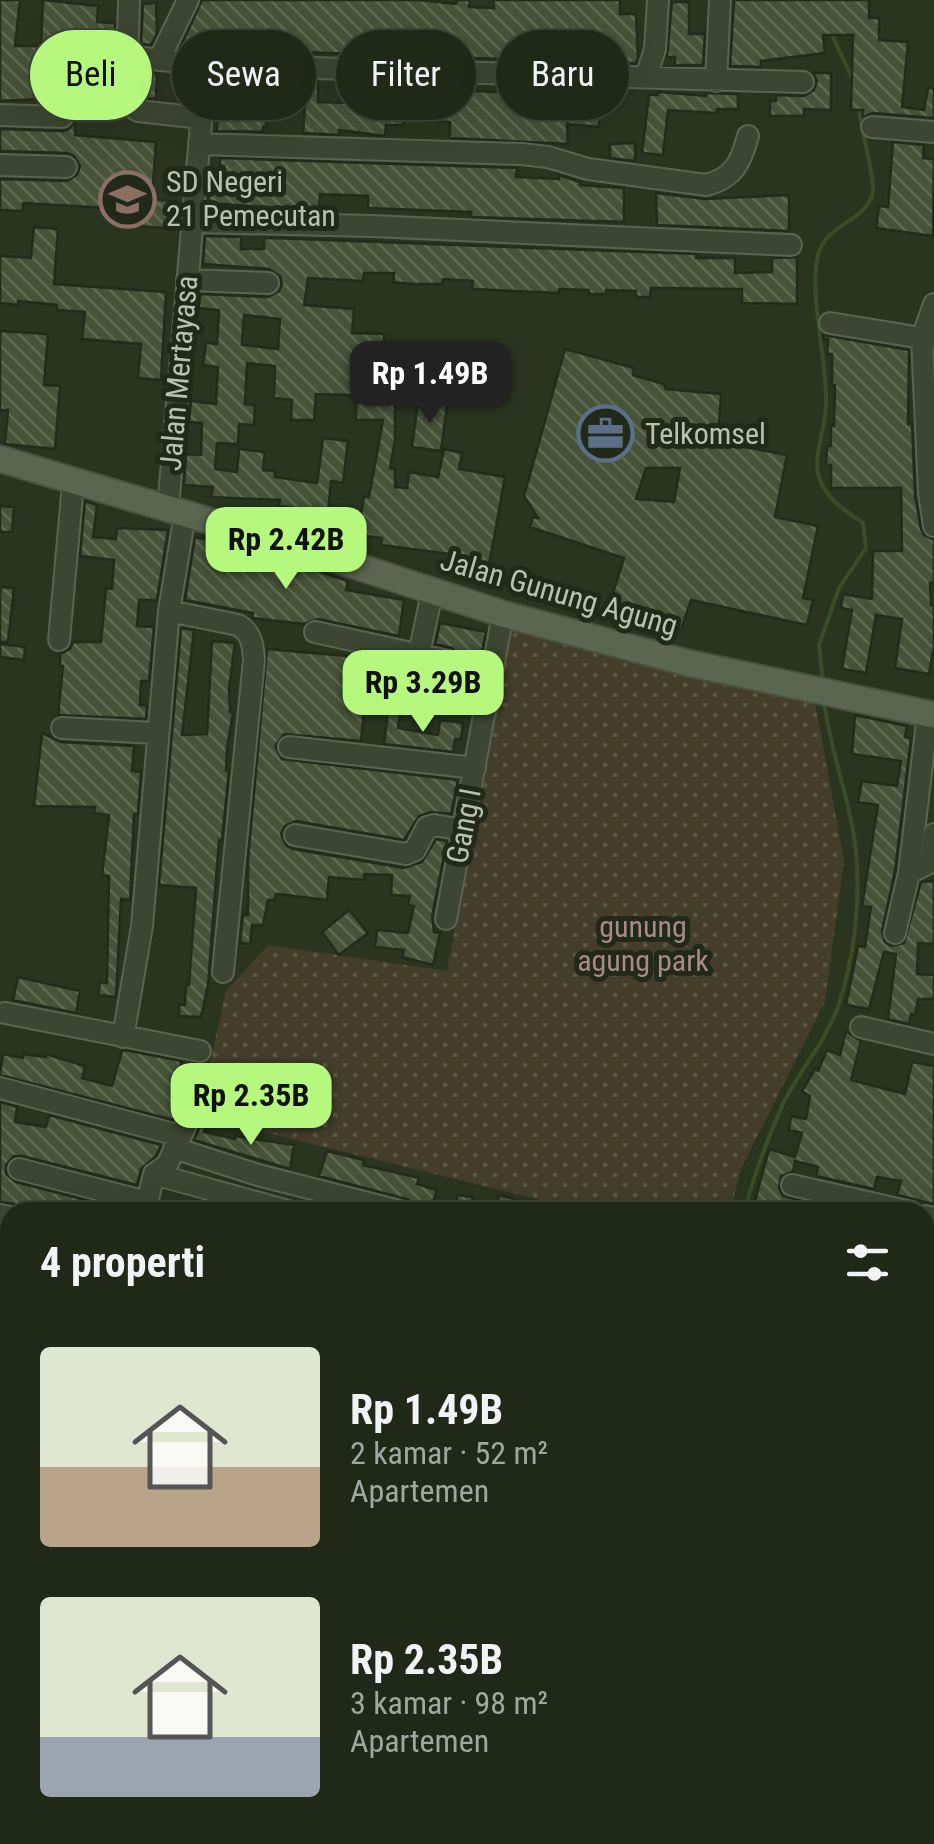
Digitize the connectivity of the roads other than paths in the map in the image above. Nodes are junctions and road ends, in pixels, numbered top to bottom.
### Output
1 (129, 0) edge
2 (188, 0) edge
3 (658, 0) edge
4 (720, 0) edge
5 (127, 30) edge
6 (152, 59) edge
7 (160, 60) junction
8 (172, 61) edge
9 (316, 68) edge
10 (646, 77) junction
11 (716, 81) junction
12 (803, 82) dead end
13 (0, 115) edge
14 (30, 116) edge
15 (201, 120) edge
16 (872, 127) dead end
17 (934, 132) edge
18 (748, 136) dead end
19 (199, 144) junction
20 (0, 165) edge
21 (66, 168) dead end
22 (193, 222) junction
23 (791, 245) dead end
24 (187, 280) junction
25 (268, 283) dead end
26 (934, 304) edge
27 (830, 323) dead end
28 (928, 338) edge
29 (0, 459) edge
30 (74, 484) junction
31 (932, 492) edge
32 (176, 511) junction
33 (934, 526) edge
34 (432, 593) junction
35 (168, 611) junction
36 (503, 614) junction
37 (316, 632) dead end
38 (58, 640) dead end
39 (419, 654) junction
40 (448, 661) dead end
41 (931, 714) edge
42 (62, 728) dead end
43 (156, 733) junction
44 (289, 747) dead end
45 (475, 768) junction
46 (463, 830) junction
47 (934, 834) edge
48 (295, 835) dead end
49 (909, 873) junction
50 (446, 919) dead end
51 (895, 933) dead end
52 (223, 972) dead end
53 (6, 1013) dead end
54 (861, 1027) dead end
55 (122, 1037) junction
56 (934, 1044) edge
57 (200, 1051) dead end
58 (0, 1088) edge
59 (197, 1098) dead end
60 (178, 1142) junction
61 (18, 1169) dead end
62 (154, 1174) junction
63 (792, 1186) dead end
64 (129, 1202) edge
65 (147, 1202) edge
66 (256, 1202) edge
67 (364, 1202) edge
68 (865, 1202) edge

1 - 5 street
2 - 7 street
3 - 10 street
4 - 11 street
6 - 7 street
7 - 8 street
9 - 10 street
10 - 11 street
11 - 12 street
13 - 14 street
15 - 19 street, Jalan Mertayasa
16 - 17 street
18 - 19 street
19 - 22 street, Jalan Mertayasa
20 - 21 street
22 - 23 street
22 - 24 street, Jalan Mertayasa
24 - 25 street
24 - 32 street, Jalan Mertayasa
26 - 28 street
27 - 28 street
28 - 31 street
29 - 30 main road, Jalan Gunung Agung
30 - 32 main road, Jalan Gunung Agung
30 - 38 street
31 - 33 street
32 - 34 main road, Jalan Gunung Agung
32 - 35 street, Jalan Mertayasa
34 - 36 main road, Jalan Gunung Agung
34 - 39 street
35 - 43 street, Jalan Mertayasa
35 - 52 street
36 - 41 main road, Jalan Gunung Agung
36 - 45 street, Gang I
37 - 39 street
39 - 40 street
41 - 49 street
42 - 43 street
43 - 55 street, Jalan Mertayasa
44 - 45 street
45 - 46 street, Gang I
46 - 48 street
46 - 50 street, Gang I
47 - 49 street
49 - 51 street
53 - 55 street
54 - 56 street
55 - 57 street
58 - 60 street
59 - 60 street
60 - 62 street
60 - 67 street
61 - 64 street
62 - 65 street
62 - 66 street
63 - 68 street

